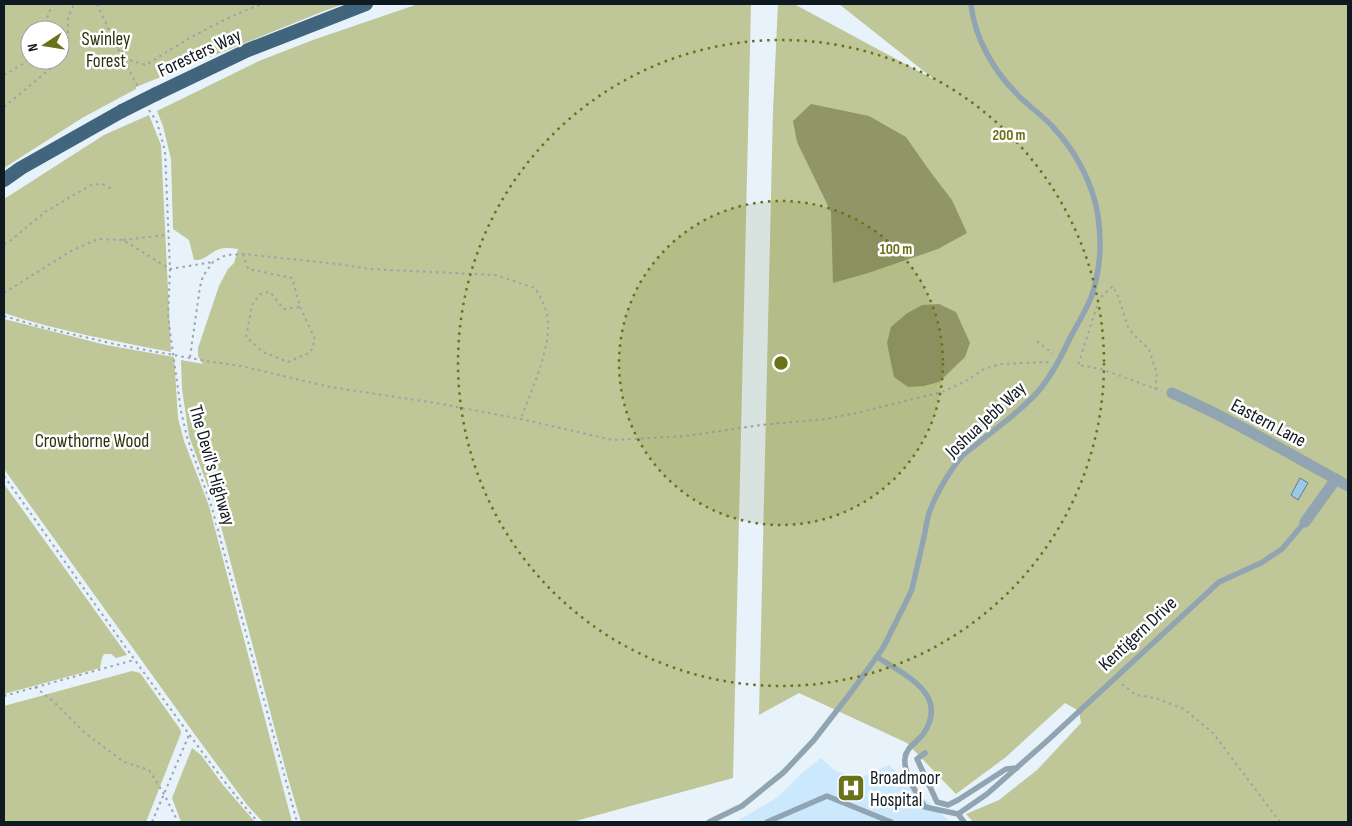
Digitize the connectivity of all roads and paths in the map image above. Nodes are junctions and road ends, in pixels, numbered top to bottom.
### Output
1 (52, 4) edge
2 (74, 4) edge
3 (97, 4) edge
4 (262, 4) edge
5 (366, 4) edge
6 (971, 4) edge
7 (46, 20) edge
8 (117, 46) junction
9 (20, 66) edge
10 (4, 75) edge
11 (139, 91) dead end
12 (4, 107) edge
13 (149, 110) dead end
14 (4, 180) edge
15 (112, 189) dead end
16 (168, 234) junction
17 (123, 240) junction
18 (4, 244) edge
19 (243, 254) junction
20 (213, 262) junction
21 (170, 269) junction
22 (4, 293) edge
23 (1100, 298) dead end
24 (300, 307) junction
25 (1097, 307) dead end
26 (4, 316) edge
27 (1037, 341) dead end
28 (174, 355) junction
29 (190, 357) junction
30 (1049, 362) dead end
31 (1058, 362) junction
32 (1172, 393) dead end
33 (521, 419) junction
34 (4, 476) edge
35 (1336, 479) junction
36 (1348, 486) edge
37 (1305, 522) joint
38 (877, 657) junction
39 (134, 660) junction
40 (1114, 678) junction
41 (35, 687) junction
42 (4, 696) edge
43 (190, 734) junction
44 (925, 753) dead end
45 (1017, 768) junction
46 (164, 794) junction
47 (958, 814) junction
48 (152, 822) edge
49 (178, 822) edge
50 (258, 822) edge
51 (297, 822) edge
52 (709, 822) edge
53 (768, 822) edge
54 (891, 822) edge
55 (964, 822) edge
56 (1280, 822) edge

1 - 7 path
2 - 12 path
3 - 8 path
4 - 8 path
5 - 14 main road, Foresters Way, bridge
6 - 31 lane, Joshua Jebb Way
8 - 11 path
9 - 10 path
13 - 16 path, The Devil's Highway
15 - 18 path
16 - 17 path
16 - 21 path, The Devil's Highway
17 - 21 path
17 - 22 path
19 - 20 path
19 - 24 path
19 - 33 path
20 - 21 path
20 - 29 path
21 - 28 path, The Devil's Highway
23 - 25 path
24 - 24 path
26 - 28 path
27 - 31 path
28 - 29 path
28 - 51 path, The Devil's Highway
29 - 33 path
30 - 33 path
31 - 38 lane, Joshua Jebb Way
32 - 35 street, Eastern Lane
34 - 39 path
35 - 36 street, Eastern Lane
35 - 37 street, Kentigern Drive
37 - 40 lane, Kentigern Drive
38 - 47 lane
38 - 52 lane, Joshua Jebb Way
39 - 41 path
39 - 43 path
40 - 45 lane, Kentigern Drive
40 - 56 path
41 - 42 path
41 - 46 path
43 - 46 path
43 - 50 path
44 - 45 lane
45 - 47 lane, Kentigern Drive
46 - 48 path
46 - 49 path
47 - 55 lane
53 - 54 lane

